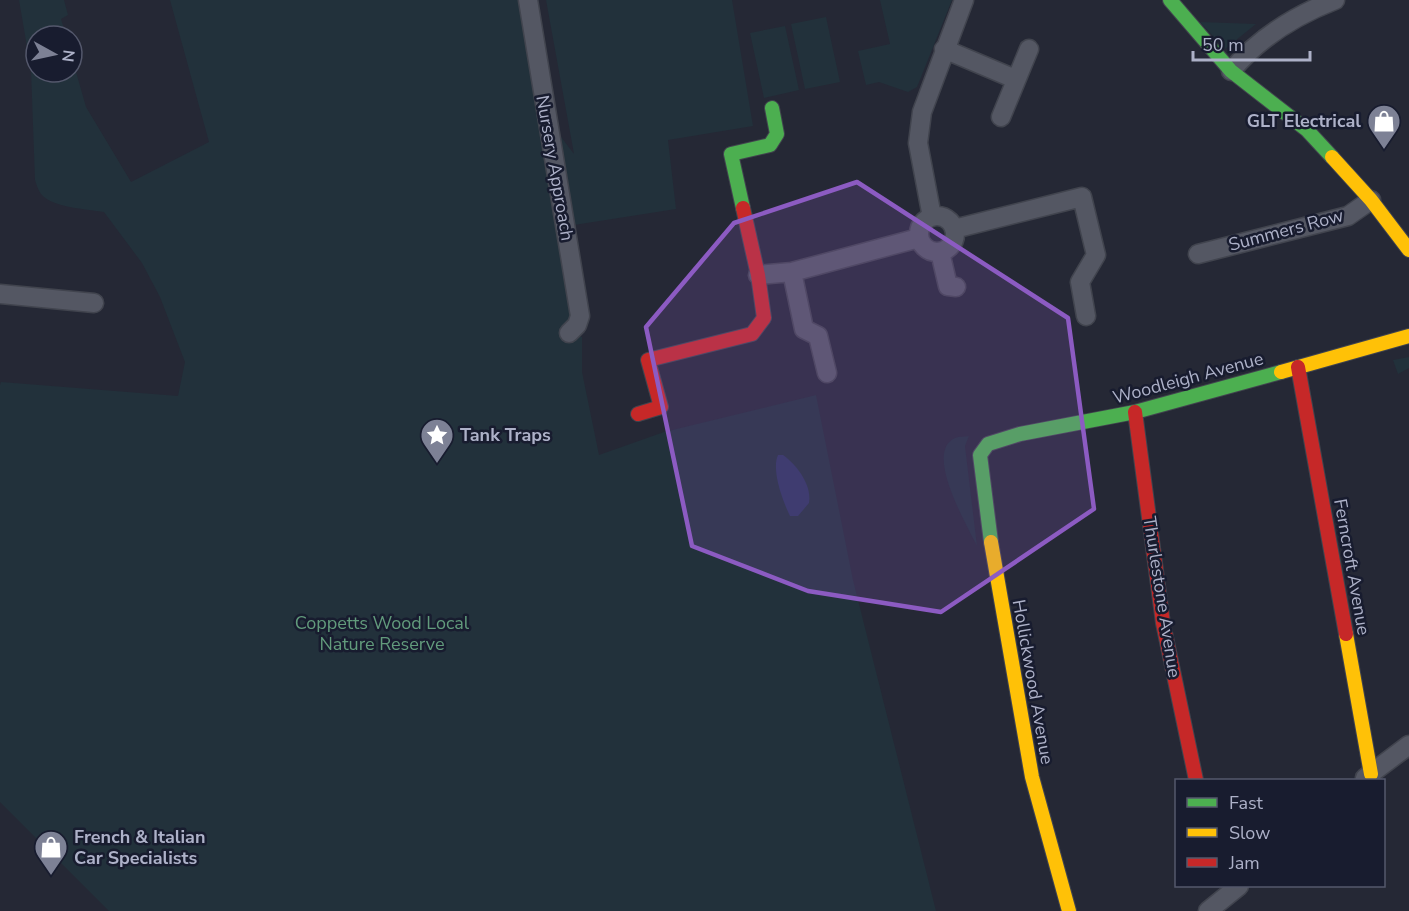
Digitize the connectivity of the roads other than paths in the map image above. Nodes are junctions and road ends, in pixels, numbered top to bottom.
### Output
1 (528, 0) edge
2 (964, 0) edge
3 (1170, 0) edge
4 (1335, 0) edge
5 (944, 49) junction
6 (1029, 49) dead end
7 (1231, 70) junction
8 (1016, 79) junction
9 (772, 108) dead end
10 (1001, 117) dead end
11 (1371, 200) junction
12 (932, 217) junction
13 (954, 229) junction
14 (919, 238) junction
15 (1409, 249) edge
16 (940, 252) junction
17 (1198, 254) dead end
18 (792, 272) junction
19 (758, 275) junction
20 (956, 287) dead end
21 (0, 294) edge
22 (94, 303) dead end
23 (1086, 316) dead end
24 (569, 333) dead end
25 (1409, 336) edge
26 (1298, 367) junction
27 (827, 373) dead end
28 (1135, 412) junction
29 (638, 414) dead end
30 (980, 455) joint
31 (1409, 745) edge
32 (1367, 777) edge
33 (1196, 779) edge
34 (1232, 888) edge
35 (1069, 911) edge
36 (1208, 911) edge

1 - 24 street, Nursery Approach
2 - 5 street
3 - 7 street
4 - 7 street
5 - 8 street
5 - 12 street
6 - 8 street
7 - 11 street
8 - 10 street
9 - 19 street
11 - 15 street
11 - 17 street, Summers Row
12 - 13 street
12 - 14 street
13 - 16 street
13 - 23 street
14 - 16 street
14 - 18 street
16 - 20 street
18 - 19 street
18 - 27 street
19 - 29 street
21 - 22 street
25 - 26 street, Woodleigh Avenue
26 - 28 street, Woodleigh Avenue
26 - 32 street, Ferncroft Avenue
28 - 30 street, Woodleigh Avenue
28 - 33 street, Thurlestone Avenue
30 - 35 street, Hollickwood Avenue
31 - 32 street
34 - 36 street

